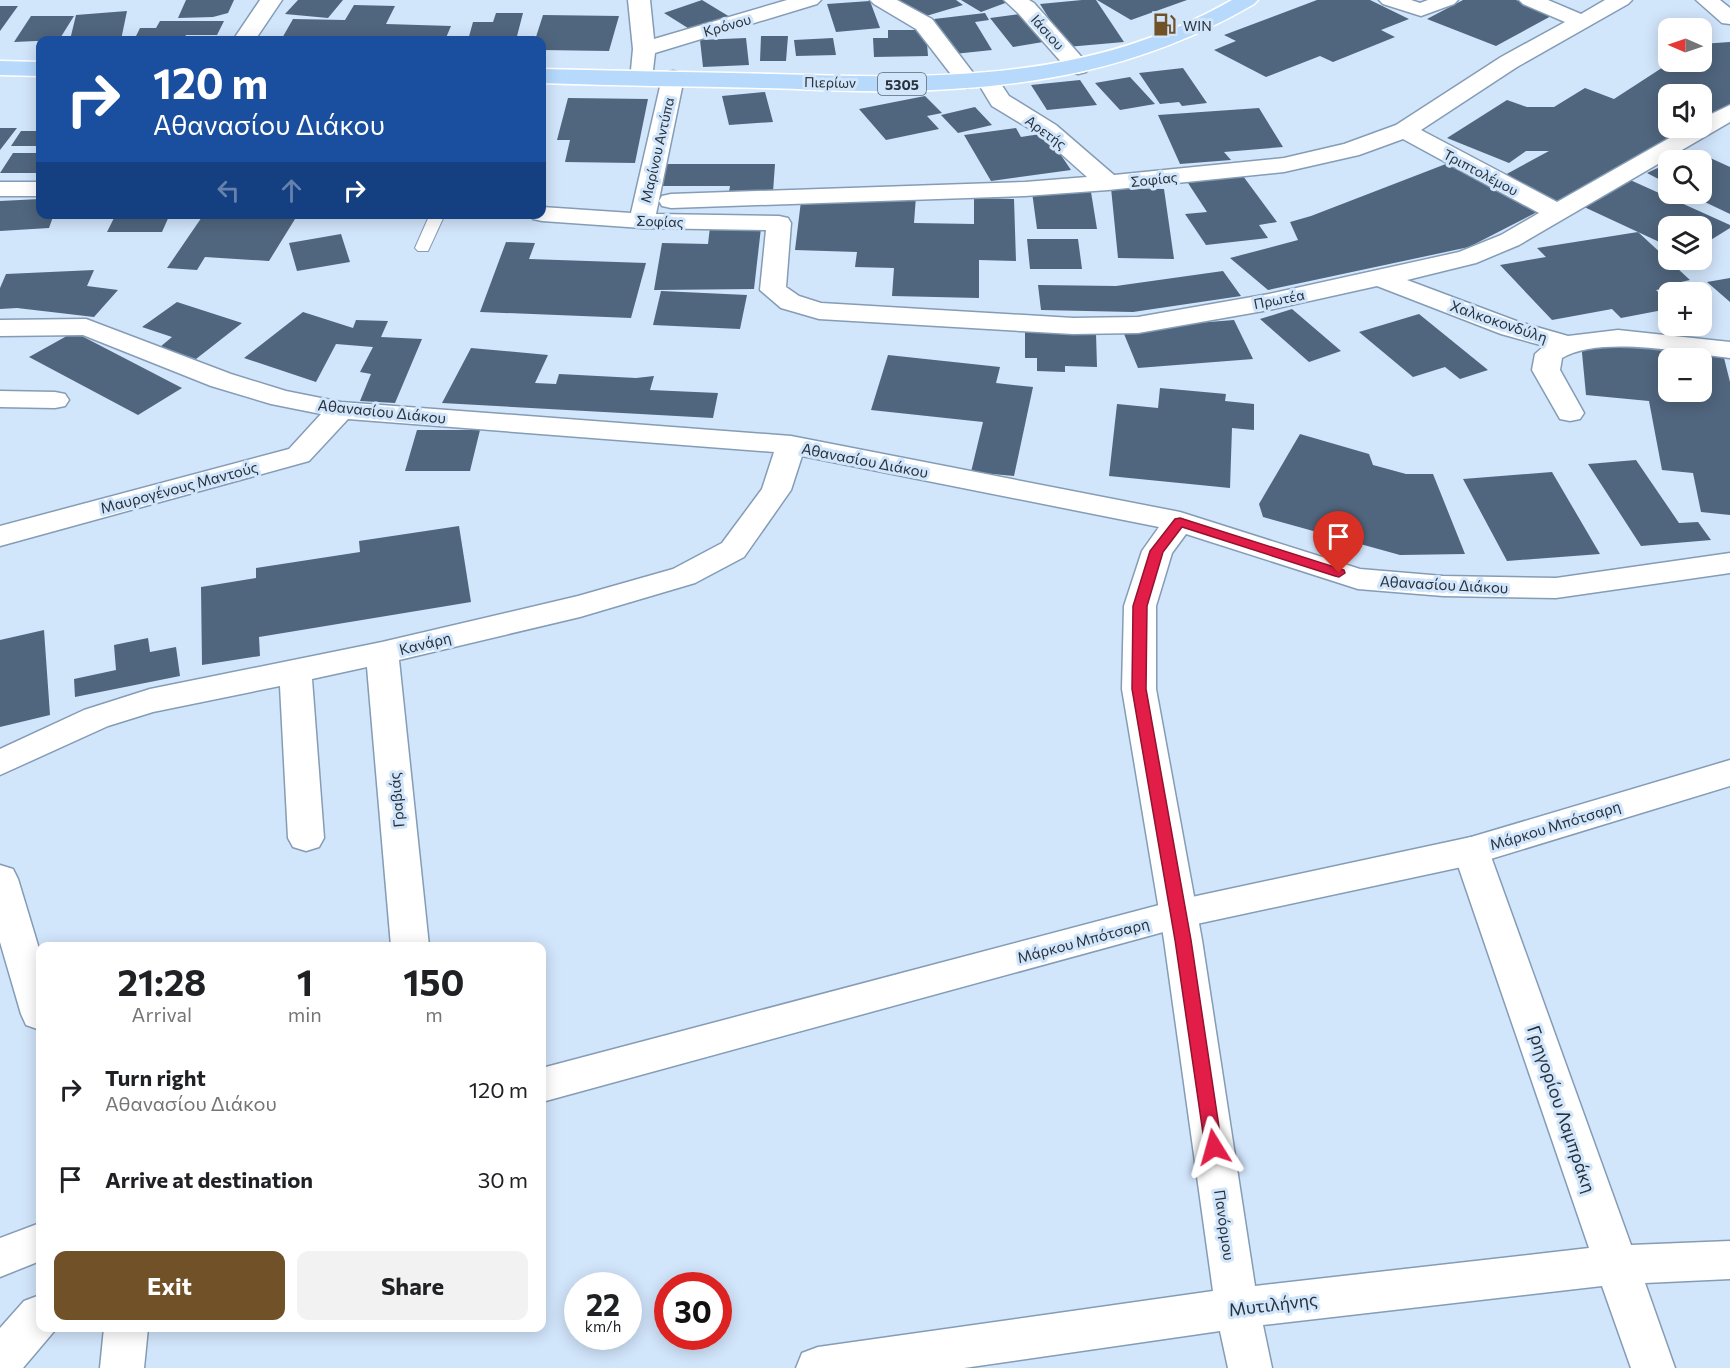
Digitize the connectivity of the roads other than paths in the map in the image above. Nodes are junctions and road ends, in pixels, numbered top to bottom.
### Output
1 (271, 0) edge
2 (639, 0) edge
3 (810, 0) edge
4 (881, 0) edge
5 (1015, 0) edge
6 (1247, 0) edge
7 (1390, 0) edge
8 (1448, 0) edge
9 (1530, 0) edge
10 (1620, 0) edge
11 (1707, 0) edge
12 (1730, 18) edge
13 (1580, 21) junction
14 (247, 36) edge
15 (644, 49) junction
16 (1078, 67) junction
17 (0, 68) edge
18 (36, 69) edge
19 (546, 76) edge
20 (642, 78) junction
21 (673, 78) junction
22 (977, 81) junction
23 (1730, 112) edge
24 (1404, 130) junction
25 (1108, 183) junction
26 (0, 189) edge
27 (36, 189) edge
28 (644, 212) junction
29 (1558, 213) junction
30 (546, 214) edge
31 (436, 219) edge
32 (423, 248) dead end
33 (1379, 278) junction
34 (790, 302) joint
35 (0, 328) edge
36 (1567, 344) junction
37 (1730, 350) edge
38 (0, 399) edge
39 (56, 400) dead end
40 (341, 410) junction
41 (1569, 413) dead end
42 (791, 445) junction
43 (1180, 522) junction
44 (0, 536) edge
45 (1730, 563) edge
46 (382, 654) junction
47 (295, 670) junction
48 (0, 763) edge
49 (1730, 773) edge
50 (306, 838) dead end
51 (1471, 851) junction
52 (0, 879) edge
53 (1178, 914) junction
54 (410, 942) edge
55 (36, 1000) edge
56 (546, 1084) edge
57 (36, 1244) edge
58 (0, 1258) edge
59 (1730, 1260) edge
60 (1616, 1265) junction
61 (1237, 1308) junction
62 (36, 1320) edge
63 (126, 1332) edge
64 (0, 1361) edge
65 (122, 1368) edge
66 (818, 1368) edge
67 (1250, 1368) edge
68 (1653, 1368) edge

1 - 14 street
2 - 15 street
3 - 15 street, Κρόνου
4 - 22 street, Αρετής
5 - 16 street, Ιάσιου
6 - 16 main road, Πιερίων / 5305
7 - 8 street
9 - 13 street
10 - 13 street, Σοφίας
11 - 12 street
13 - 24 street, Σοφίας
15 - 20 street
16 - 22 main road, Πιερίων / 5305
17 - 18 main road
19 - 20 main road, Πιερίων / 5305
20 - 21 main road, Πιερίων / 5305
21 - 22 main road, Πιερίων / 5305
21 - 28 street, Μαρίνου Αντύπα
22 - 25 street, Αρετής
23 - 29 street, Πρωτέα
24 - 25 street, Σοφίας
24 - 29 street, Τριπτολέμου
25 - 28 street, Σοφίας
26 - 27 street
28 - 30 street, Σοφίας
28 - 34 street, Σοφίας
29 - 33 street, Πρωτέα
31 - 32 lane
33 - 34 street, Πρωτέα
33 - 36 street, Χαλκοκονδύλη
35 - 40 street, Αθανασίου Διάκου
36 - 37 street, Χαλκοκονδύλη
36 - 41 street
38 - 39 street
40 - 42 street, Αθανασίου Διάκου
40 - 44 street, Μαυρογένους Μαντούς
42 - 43 street, Αθανασίου Διάκου
42 - 46 street, Κανάρη
43 - 45 street, Αθανασίου Διάκου
43 - 53 street, Πανόρμου
46 - 47 street, Κανάρη
46 - 54 street, Γραβιάς
47 - 48 street, Κανάρη
47 - 50 street
49 - 51 street, Μάρκου Μπότσαρη
51 - 53 street, Μάρκου Μπότσαρη
51 - 60 street, Γρηγορίου Λαμπράκη
52 - 55 street
53 - 56 street, Μάρκου Μπότσαρη
53 - 61 street, Πανόρμου
57 - 58 street
59 - 60 street, Mυτιλήνης
60 - 61 street, Mυτιλήνης
60 - 68 street, Γρηγορίου Λαμπράκη
61 - 66 street, Mυτιλήνης
61 - 67 street, Πανόρμου
62 - 64 street
63 - 65 street

